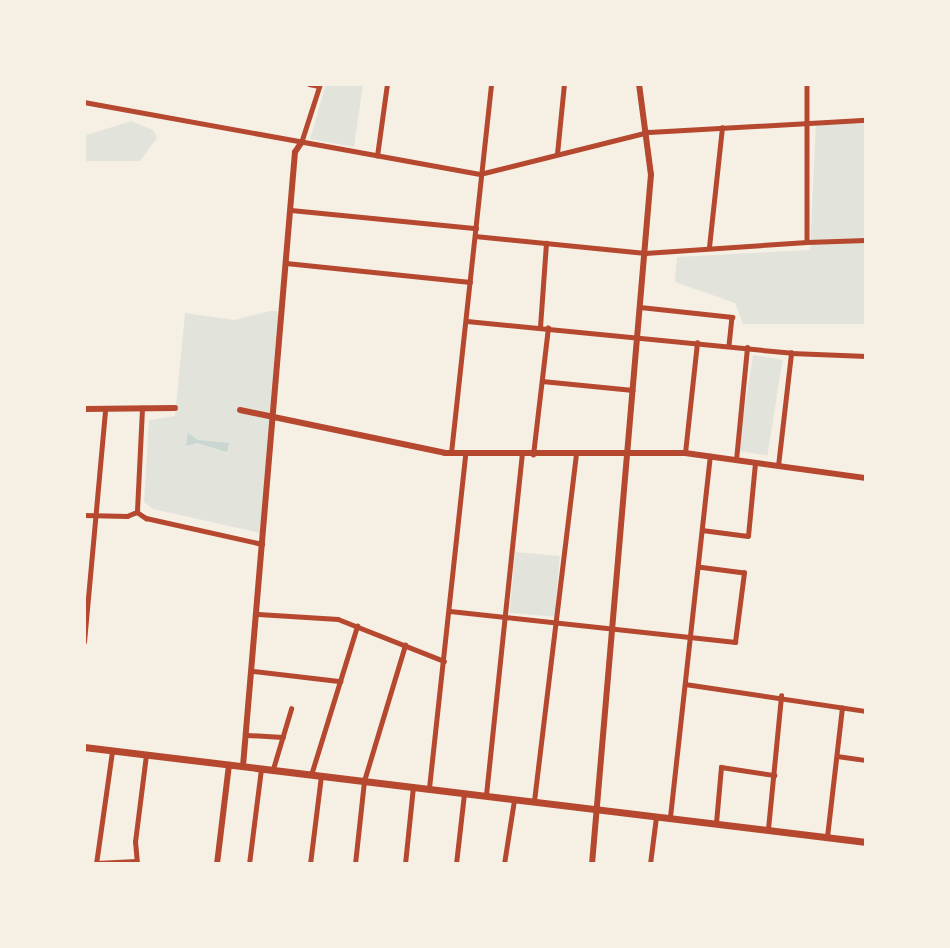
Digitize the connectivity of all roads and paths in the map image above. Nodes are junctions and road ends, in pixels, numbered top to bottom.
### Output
1 (309, 84) edge
2 (387, 84) edge
3 (491, 84) edge
4 (564, 84) edge
5 (639, 84) edge
6 (807, 84) edge
7 (320, 85) edge
8 (84, 102) edge
9 (866, 120) edge
10 (808, 123) junction
11 (722, 128) junction
12 (649, 132) junction
13 (301, 143) junction
14 (557, 154) junction
15 (377, 156) junction
16 (480, 174) junction
17 (291, 210) junction
18 (476, 228) junction
19 (475, 236) junction
20 (866, 240) edge
21 (807, 242) junction
22 (546, 243) junction
23 (709, 247) junction
24 (645, 253) junction
25 (286, 262) junction
26 (470, 282) junction
27 (640, 307) junction
28 (467, 321) junction
29 (540, 327) junction
30 (548, 328) junction
31 (637, 335) junction
32 (697, 343) junction
33 (729, 346) junction
34 (747, 348) junction
35 (791, 354) junction
36 (866, 356) edge
37 (542, 381) junction
38 (633, 390) junction
39 (142, 408) junction
40 (175, 408) dead end
41 (105, 409) junction
42 (84, 410) edge
43 (240, 410) dead end
44 (275, 414) junction
45 (628, 451) junction
46 (685, 453) junction
47 (451, 454) junction
48 (576, 454) junction
49 (466, 455) junction
50 (522, 455) junction
51 (533, 455) junction
52 (710, 456) junction
53 (736, 460) junction
54 (755, 463) junction
55 (778, 466) junction
56 (866, 478) edge
57 (137, 512) junction
58 (84, 515) edge
59 (95, 515) junction
60 (702, 530) junction
61 (264, 545) junction
62 (698, 567) junction
63 (450, 611) junction
64 (258, 614) junction
65 (505, 617) junction
66 (556, 622) junction
67 (85, 624) edge
68 (356, 626) junction
69 (614, 628) junction
70 (691, 637) junction
71 (84, 642) edge
72 (405, 645) junction
73 (444, 661) junction
74 (253, 671) junction
75 (340, 681) junction
76 (685, 684) junction
77 (781, 696) junction
78 (842, 708) junction
79 (291, 709) dead end
80 (866, 711) edge
81 (247, 735) junction
82 (283, 737) junction
83 (84, 747) edge
84 (112, 751) junction
85 (146, 755) junction
86 (837, 757) junction
87 (866, 760) edge
88 (229, 765) junction
89 (243, 766) junction
90 (261, 769) junction
91 (273, 770) junction
92 (311, 775) junction
93 (774, 775) junction
94 (321, 776) junction
95 (364, 781) junction
96 (413, 787) junction
97 (429, 789) junction
98 (464, 793) junction
99 (486, 796) junction
100 (514, 800) junction
101 (534, 802) junction
102 (598, 810) junction
103 (656, 817) junction
104 (669, 818) junction
105 (716, 824) junction
106 (768, 829) junction
107 (827, 837) junction
108 (866, 842) edge
109 (137, 862) edge
110 (96, 864) edge
111 (217, 864) edge
112 (249, 864) edge
113 (310, 864) edge
114 (355, 864) edge
115 (405, 864) edge
116 (456, 864) edge
117 (504, 864) edge
118 (592, 864) edge
119 (650, 864) edge

1 - 7 street
2 - 15 street
3 - 16 street
4 - 14 street
5 - 12 street
6 - 10 street
7 - 13 street
8 - 13 street
9 - 10 street
10 - 11 street
10 - 21 street
11 - 12 street
11 - 23 street
12 - 14 street
12 - 24 street
13 - 15 street
13 - 17 street
14 - 16 street
15 - 16 street
16 - 18 street
17 - 18 street
17 - 25 street
18 - 19 street
19 - 22 street
19 - 26 street
20 - 21 street
21 - 23 street
22 - 24 street
22 - 29 street
23 - 24 street
24 - 27 street
25 - 26 street
25 - 44 street
26 - 28 street
27 - 31 street
27 - 33 street
28 - 29 street
28 - 47 street
29 - 30 street
30 - 31 street
30 - 37 street
31 - 32 street
31 - 38 street
32 - 33 street
32 - 46 street
33 - 34 street
34 - 35 street
34 - 53 street
35 - 36 street
35 - 55 street
37 - 38 street
37 - 51 street
38 - 45 street
39 - 40 street
39 - 41 street
39 - 57 street
41 - 42 street
41 - 59 street
43 - 44 street
44 - 47 street
44 - 61 street
45 - 46 street
45 - 48 street
45 - 69 street
46 - 52 street
47 - 49 street
48 - 51 street
48 - 66 street
49 - 50 street
49 - 63 street
50 - 51 street
50 - 65 street
52 - 53 street
52 - 60 street
53 - 54 street
54 - 55 street
54 - 60 street
55 - 56 street
57 - 59 street
57 - 61 street
58 - 59 street
59 - 67 street
60 - 62 street
61 - 64 street
62 - 70 street
62 - 70 street
63 - 65 street
63 - 73 street
64 - 68 street
64 - 74 street
65 - 66 street
65 - 99 street
66 - 69 street
66 - 101 street
67 - 71 street
68 - 72 street
68 - 75 street
69 - 70 street
69 - 102 street
70 - 76 street
72 - 73 street
72 - 95 street
73 - 97 street
74 - 75 street
74 - 81 street
75 - 92 street
76 - 77 street
76 - 104 street
77 - 78 street
77 - 93 street
78 - 80 street
78 - 86 street
79 - 82 street
81 - 82 street
81 - 89 street
82 - 91 street
83 - 84 main road
84 - 85 main road
84 - 110 street
85 - 88 main road
85 - 109 street
86 - 87 street
86 - 107 street
88 - 89 main road
88 - 111 street
89 - 90 main road
90 - 91 main road
90 - 112 street
91 - 92 main road
92 - 94 main road
93 - 105 street
93 - 106 street
94 - 95 main road
94 - 113 street
95 - 96 main road
95 - 114 street
96 - 97 main road
96 - 115 street
97 - 98 main road
98 - 99 main road
98 - 116 street
99 - 100 main road
100 - 101 main road
100 - 117 street
101 - 102 main road
102 - 103 main road
102 - 118 street
103 - 104 main road
103 - 119 street
104 - 105 main road
105 - 106 main road
106 - 107 main road
107 - 108 main road
109 - 110 street

